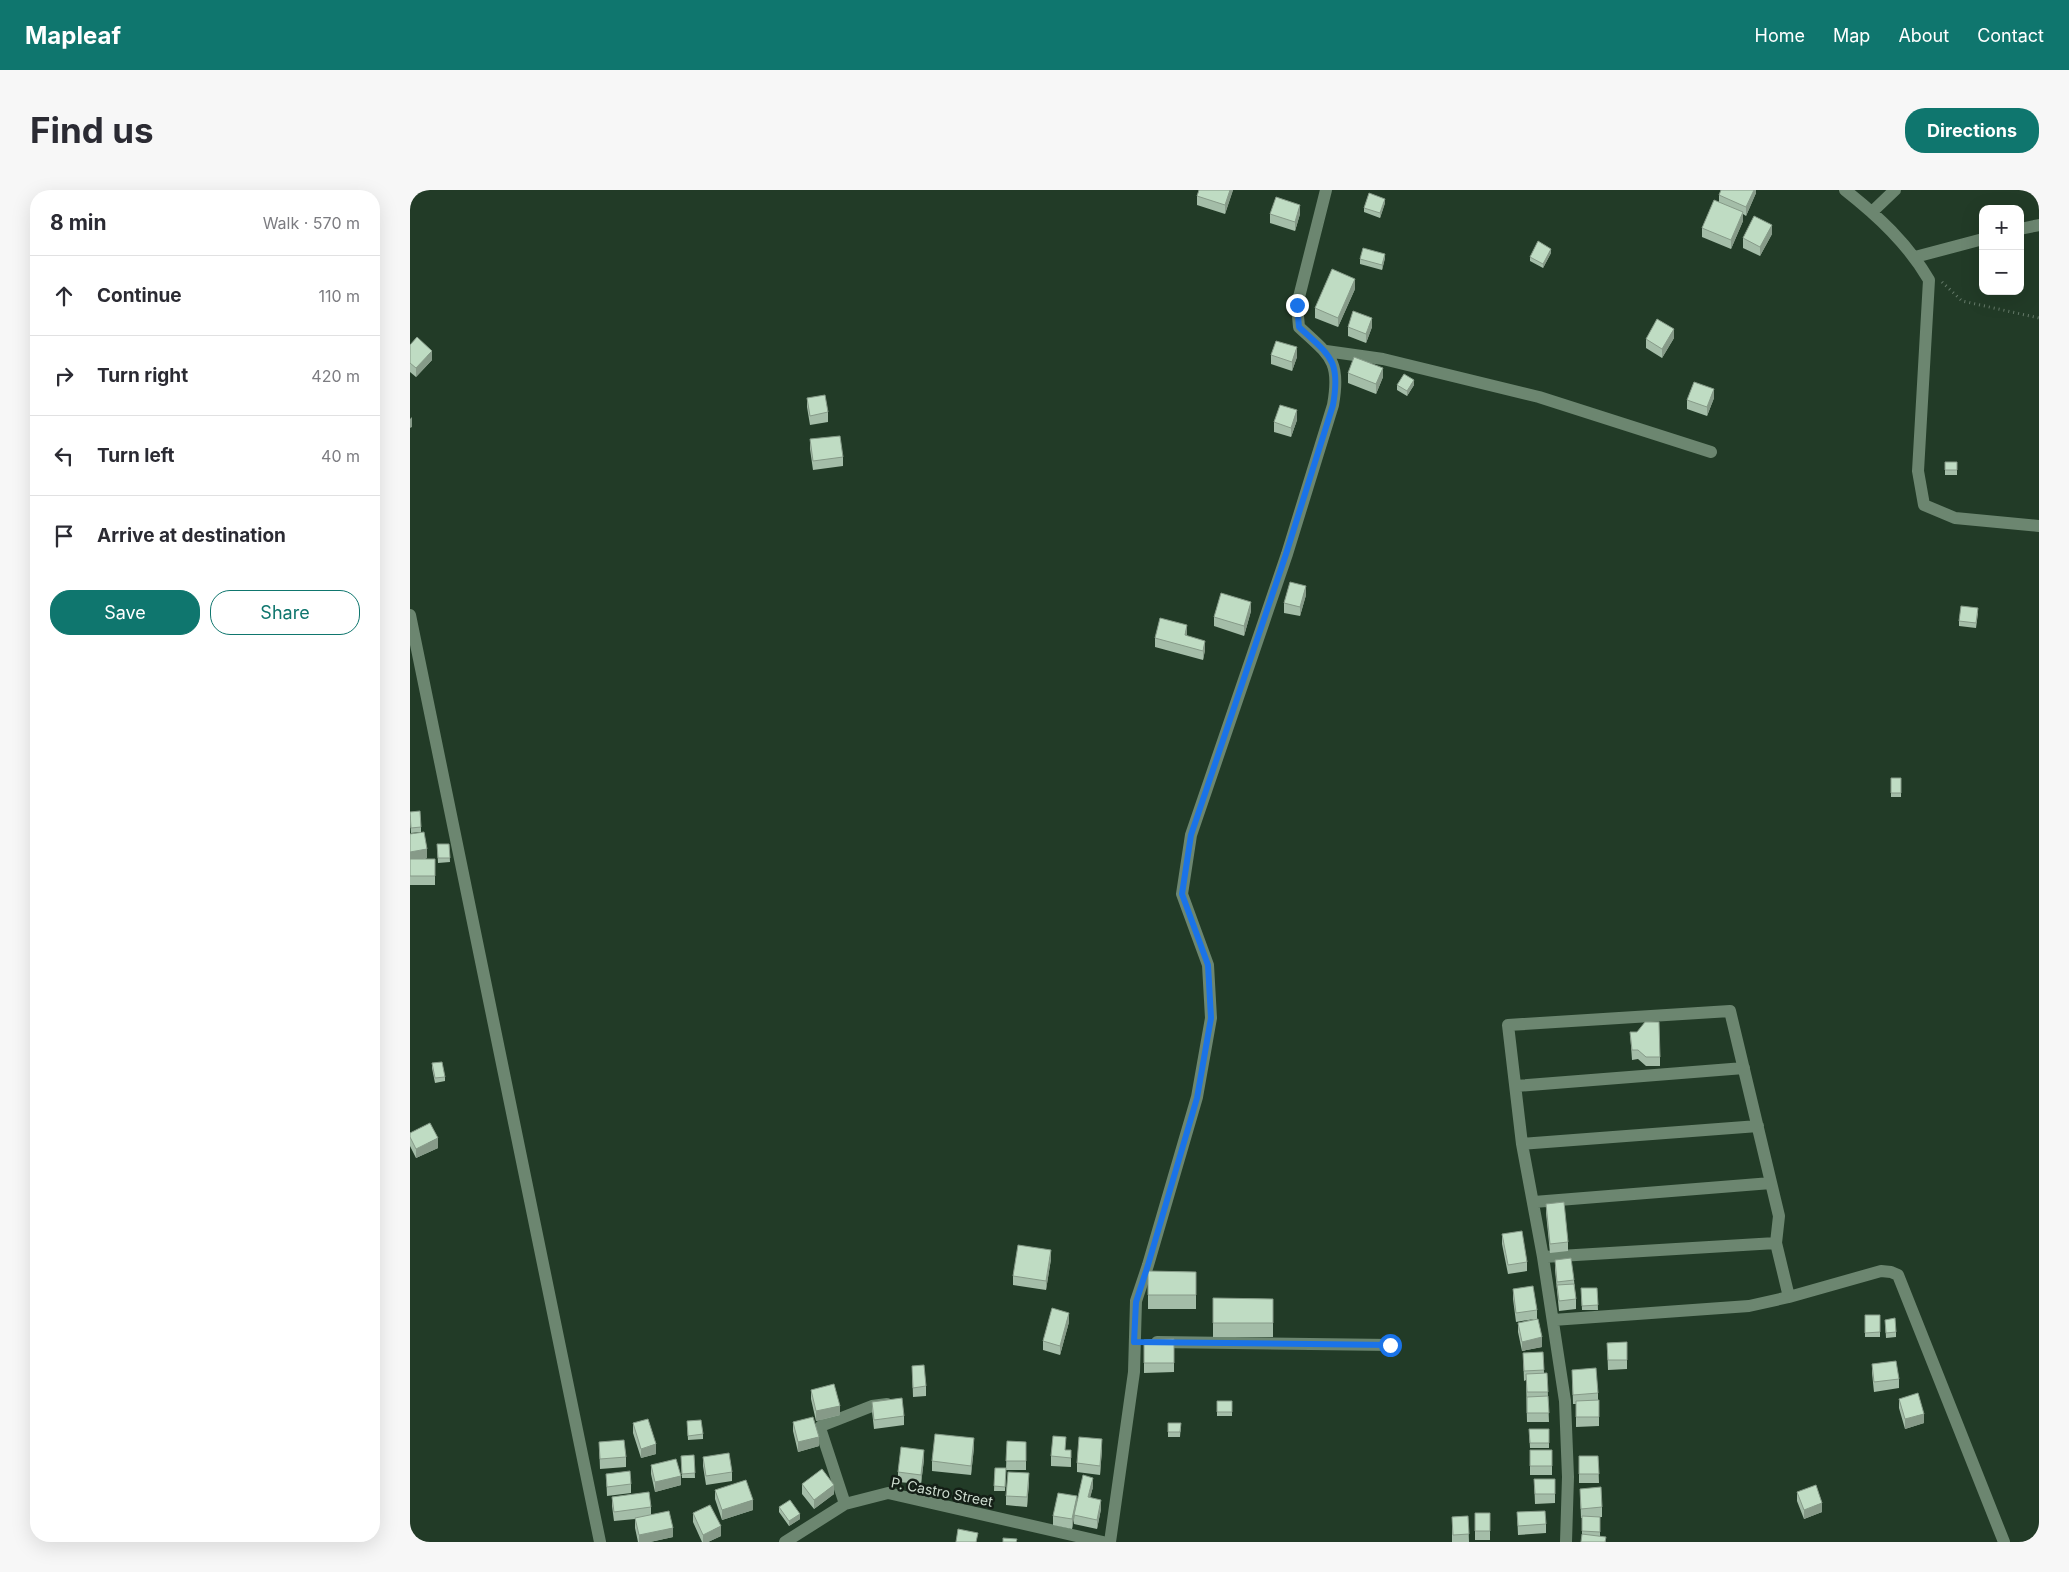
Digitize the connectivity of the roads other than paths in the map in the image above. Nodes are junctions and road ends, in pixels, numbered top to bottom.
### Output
1 (1326, 190) edge
2 (1845, 190) edge
3 (1895, 190) edge
4 (1872, 211) junction
5 (2039, 224) edge
6 (2024, 228) edge
7 (1979, 240) edge
8 (1915, 257) junction
9 (1326, 352) junction
10 (1711, 452) dead end
11 (2039, 526) edge
12 (410, 615) edge
13 (1744, 1068) junction
14 (1516, 1086) junction
15 (1758, 1126) junction
16 (1522, 1144) junction
17 (1771, 1183) junction
18 (1534, 1202) junction
19 (1776, 1242) junction
20 (1543, 1257) junction
21 (1789, 1297) junction
22 (1553, 1320) junction
23 (1134, 1342) junction
24 (1390, 1345) dead end
25 (893, 1402) edge
26 (846, 1504) junction
27 (600, 1542) edge
28 (785, 1542) edge
29 (1102, 1542) edge
30 (1110, 1542) edge
31 (1566, 1542) edge
32 (2004, 1542) edge

1 - 9 street
2 - 4 street
3 - 4 street
4 - 8 street
5 - 6 street
7 - 8 street
8 - 11 street
9 - 10 street
9 - 23 street
12 - 27 street
13 - 14 street
13 - 14 street
13 - 15 street
14 - 16 street
15 - 16 street
15 - 17 street
16 - 18 street
17 - 18 street
17 - 19 street
18 - 20 street
19 - 20 street
19 - 21 street
20 - 22 street
21 - 22 street
21 - 32 street
22 - 31 street
23 - 24 street
23 - 30 street
25 - 26 street
26 - 28 street, P. Castro Street
26 - 29 street, P. Castro Street

